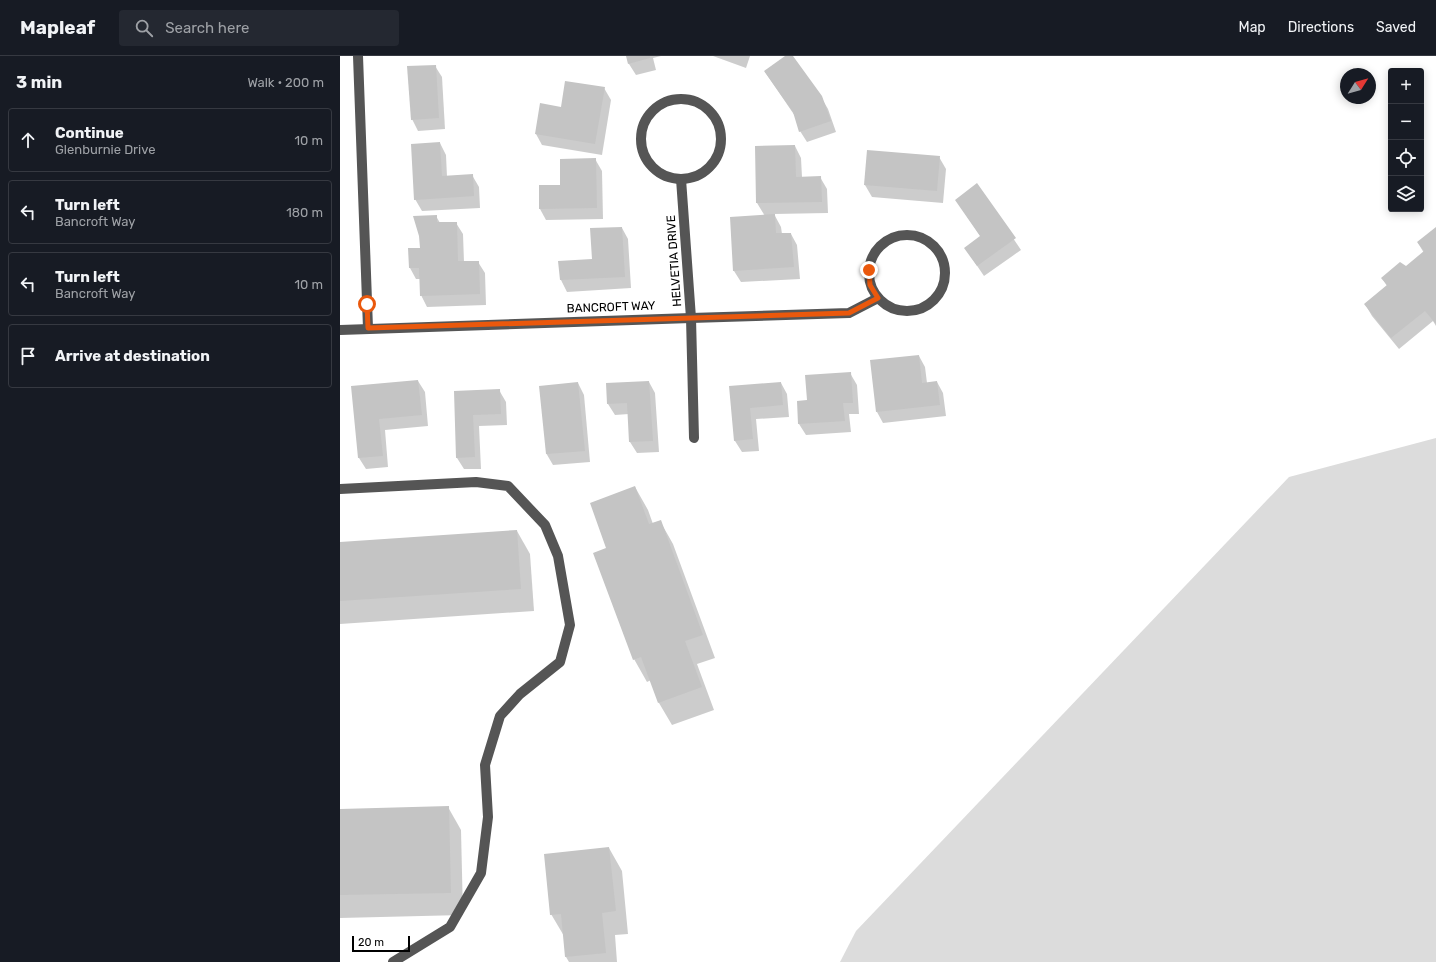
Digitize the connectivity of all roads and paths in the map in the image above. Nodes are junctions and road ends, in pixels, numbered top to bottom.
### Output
1 (358, 56) edge
2 (681, 179) junction
3 (878, 298) junction
4 (691, 318) junction
5 (368, 328) junction
6 (340, 330) edge
7 (694, 438) dead end
8 (340, 489) edge
9 (393, 962) edge

1 - 5 street
2 - 2 street
2 - 4 street, HELVETIA DRIVE
3 - 3 street
3 - 4 street, BANCROFT WAY
4 - 5 street, BANCROFT WAY
4 - 7 street, HELVETIA DRIVE
5 - 6 street, BANCROFT WAY
8 - 9 street

